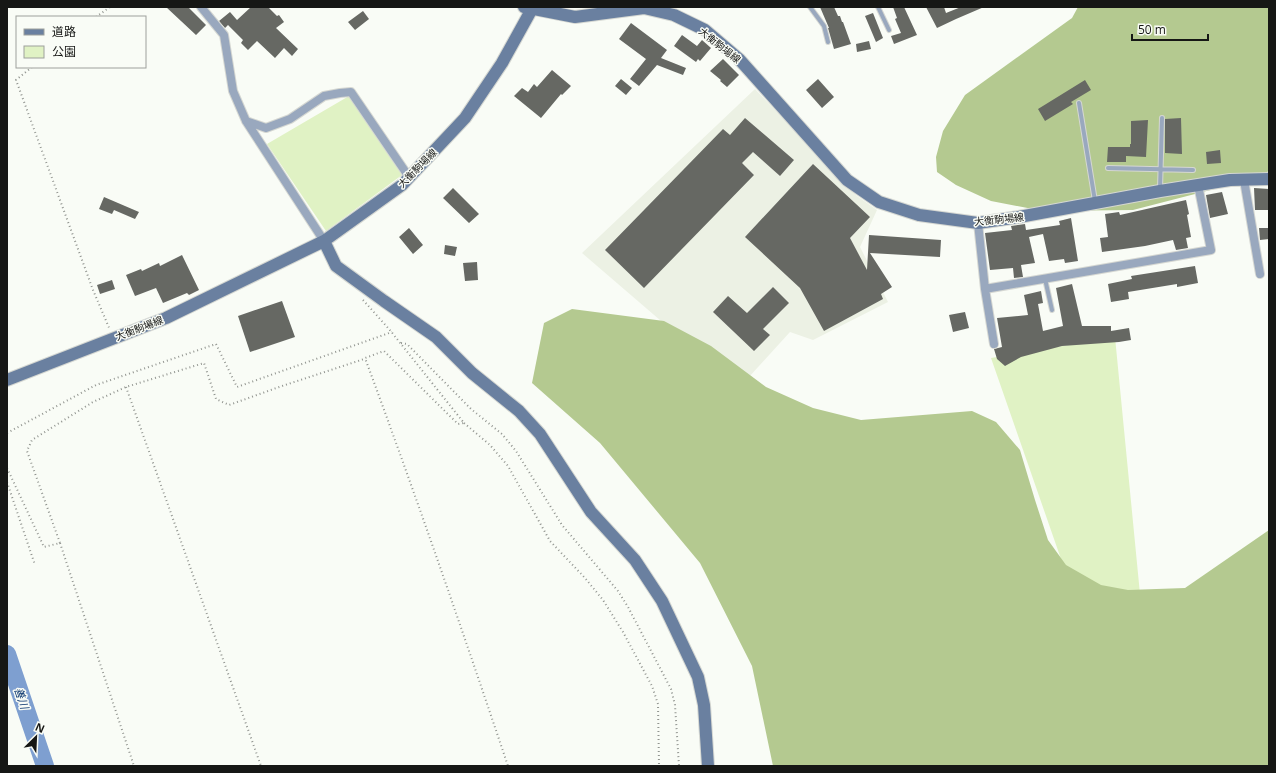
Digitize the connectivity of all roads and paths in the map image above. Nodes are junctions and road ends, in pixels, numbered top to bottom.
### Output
1 (110, 7) edge
2 (201, 7) edge
3 (645, 7) edge
4 (810, 7) edge
5 (878, 7) edge
6 (529, 8) edge
7 (601, 10) edge
8 (97, 16) edge
9 (889, 30) dead end
10 (828, 42) dead end
11 (31, 68) edge
12 (1079, 103) dead end
13 (1162, 118) dead end
14 (246, 121) junction
15 (1108, 168) dead end
16 (1161, 170) junction
17 (1193, 170) dead end
18 (409, 178) junction
19 (1269, 179) edge
20 (1244, 180) junction
21 (1198, 185) junction
22 (1160, 191) junction
23 (1096, 203) junction
24 (978, 223) junction
25 (324, 241) junction
26 (1260, 274) dead end
27 (1045, 279) junction
28 (985, 289) junction
29 (358, 295) dead end
30 (1052, 310) dead end
31 (392, 332) junction
32 (114, 338) junction
33 (401, 343) junction
34 (994, 344) dead end
35 (365, 358) junction
36 (7, 380) edge
37 (126, 387) junction
38 (464, 423) junction
39 (7, 433) edge
40 (7, 468) edge
41 (7, 482) edge
42 (60, 543) junction
43 (35, 565) dead end
44 (134, 766) edge
45 (261, 766) edge
46 (508, 766) edge
47 (659, 766) edge
48 (679, 766) edge
49 (708, 766) edge

1 - 8 path
2 - 14 street
3 - 7 main road, 大衡駒場線
3 - 24 main road, 大衡駒場線
4 - 10 lane
5 - 9 lane
6 - 7 main road, 大衡駒場線
6 - 18 main road, 大衡駒場線
11 - 32 path
12 - 23 lane
13 - 16 lane
14 - 18 street
14 - 25 street
15 - 16 lane
16 - 17 lane
16 - 22 lane
18 - 25 main road, 大衡駒場線
19 - 20 main road, 大衡駒場線
20 - 21 main road, 大衡駒場線
20 - 26 street
21 - 22 main road, 大衡駒場線
21 - 27 street
22 - 23 main road, 大衡駒場線
23 - 24 main road, 大衡駒場線
24 - 28 street
25 - 32 main road, 大衡駒場線
25 - 49 main road
27 - 28 street
27 - 30 lane
28 - 34 street
29 - 31 path
31 - 33 path
31 - 39 path
32 - 36 main road, 大衡駒場線
33 - 38 path
33 - 48 path
35 - 37 path
35 - 38 path
35 - 46 path
37 - 42 path
37 - 45 path
38 - 47 path
40 - 42 path
41 - 43 path
42 - 44 path

